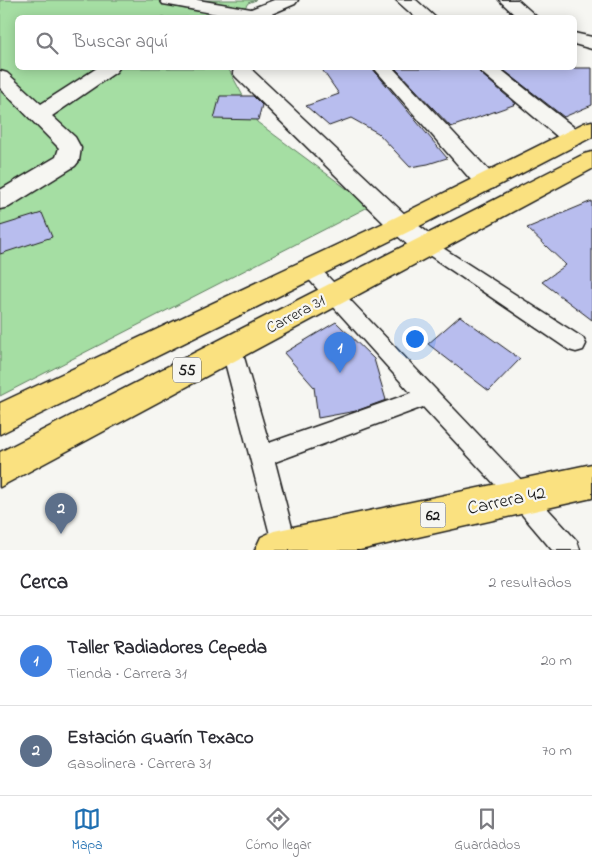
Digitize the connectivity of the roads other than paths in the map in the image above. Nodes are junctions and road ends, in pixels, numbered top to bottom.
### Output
1 (169, 0) edge
2 (288, 0) edge
3 (406, 0) edge
4 (508, 0) edge
5 (199, 6) junction
6 (186, 15) edge
7 (248, 15) edge
8 (255, 15) edge
9 (424, 15) edge
10 (525, 15) edge
11 (577, 39) edge
12 (592, 43) edge
13 (106, 70) edge
14 (243, 70) edge
15 (385, 70) edge
16 (491, 70) edge
17 (2, 82) edge
18 (39, 115) junction
19 (583, 133) edge
20 (592, 159) edge
21 (486, 182) junction
22 (0, 201) edge
23 (401, 225) junction
24 (426, 245) junction
25 (351, 249) junction
26 (310, 269) junction
27 (375, 272) junction
28 (333, 293) junction
29 (576, 344) dead end
30 (231, 347) junction
31 (427, 397) junction
32 (0, 419) edge
33 (262, 456) junction
34 (0, 470) edge
35 (592, 481) edge
36 (521, 496) junction
37 (279, 548) edge
38 (568, 550) edge

1 - 5 street
2 - 8 street
3 - 9 street
4 - 10 street
5 - 6 street
5 - 7 street
11 - 12 street
13 - 18 street
14 - 23 street
15 - 21 street
16 - 19 street
17 - 18 street
18 - 22 street
19 - 21 highway, Carrera 31 / 55
20 - 24 highway, Carrera 31 / 55
21 - 23 highway, Carrera 31 / 55
23 - 24 street
23 - 25 highway, Carrera 31 / 55
24 - 27 highway, Carrera 31 / 55
24 - 29 lane
25 - 26 highway, Carrera 31 / 55
25 - 27 highway
26 - 28 lane
26 - 32 highway, Carrera 31 / 55
27 - 28 highway, Carrera 31 / 55
28 - 30 highway, Carrera 31 / 55
28 - 31 lane
30 - 33 lane
30 - 34 highway, Carrera 31 / 55
31 - 33 lane
31 - 36 lane
33 - 37 lane
35 - 36 highway, Carrera 42 / 62
36 - 37 highway, Carrera 42 / 62
36 - 38 lane

